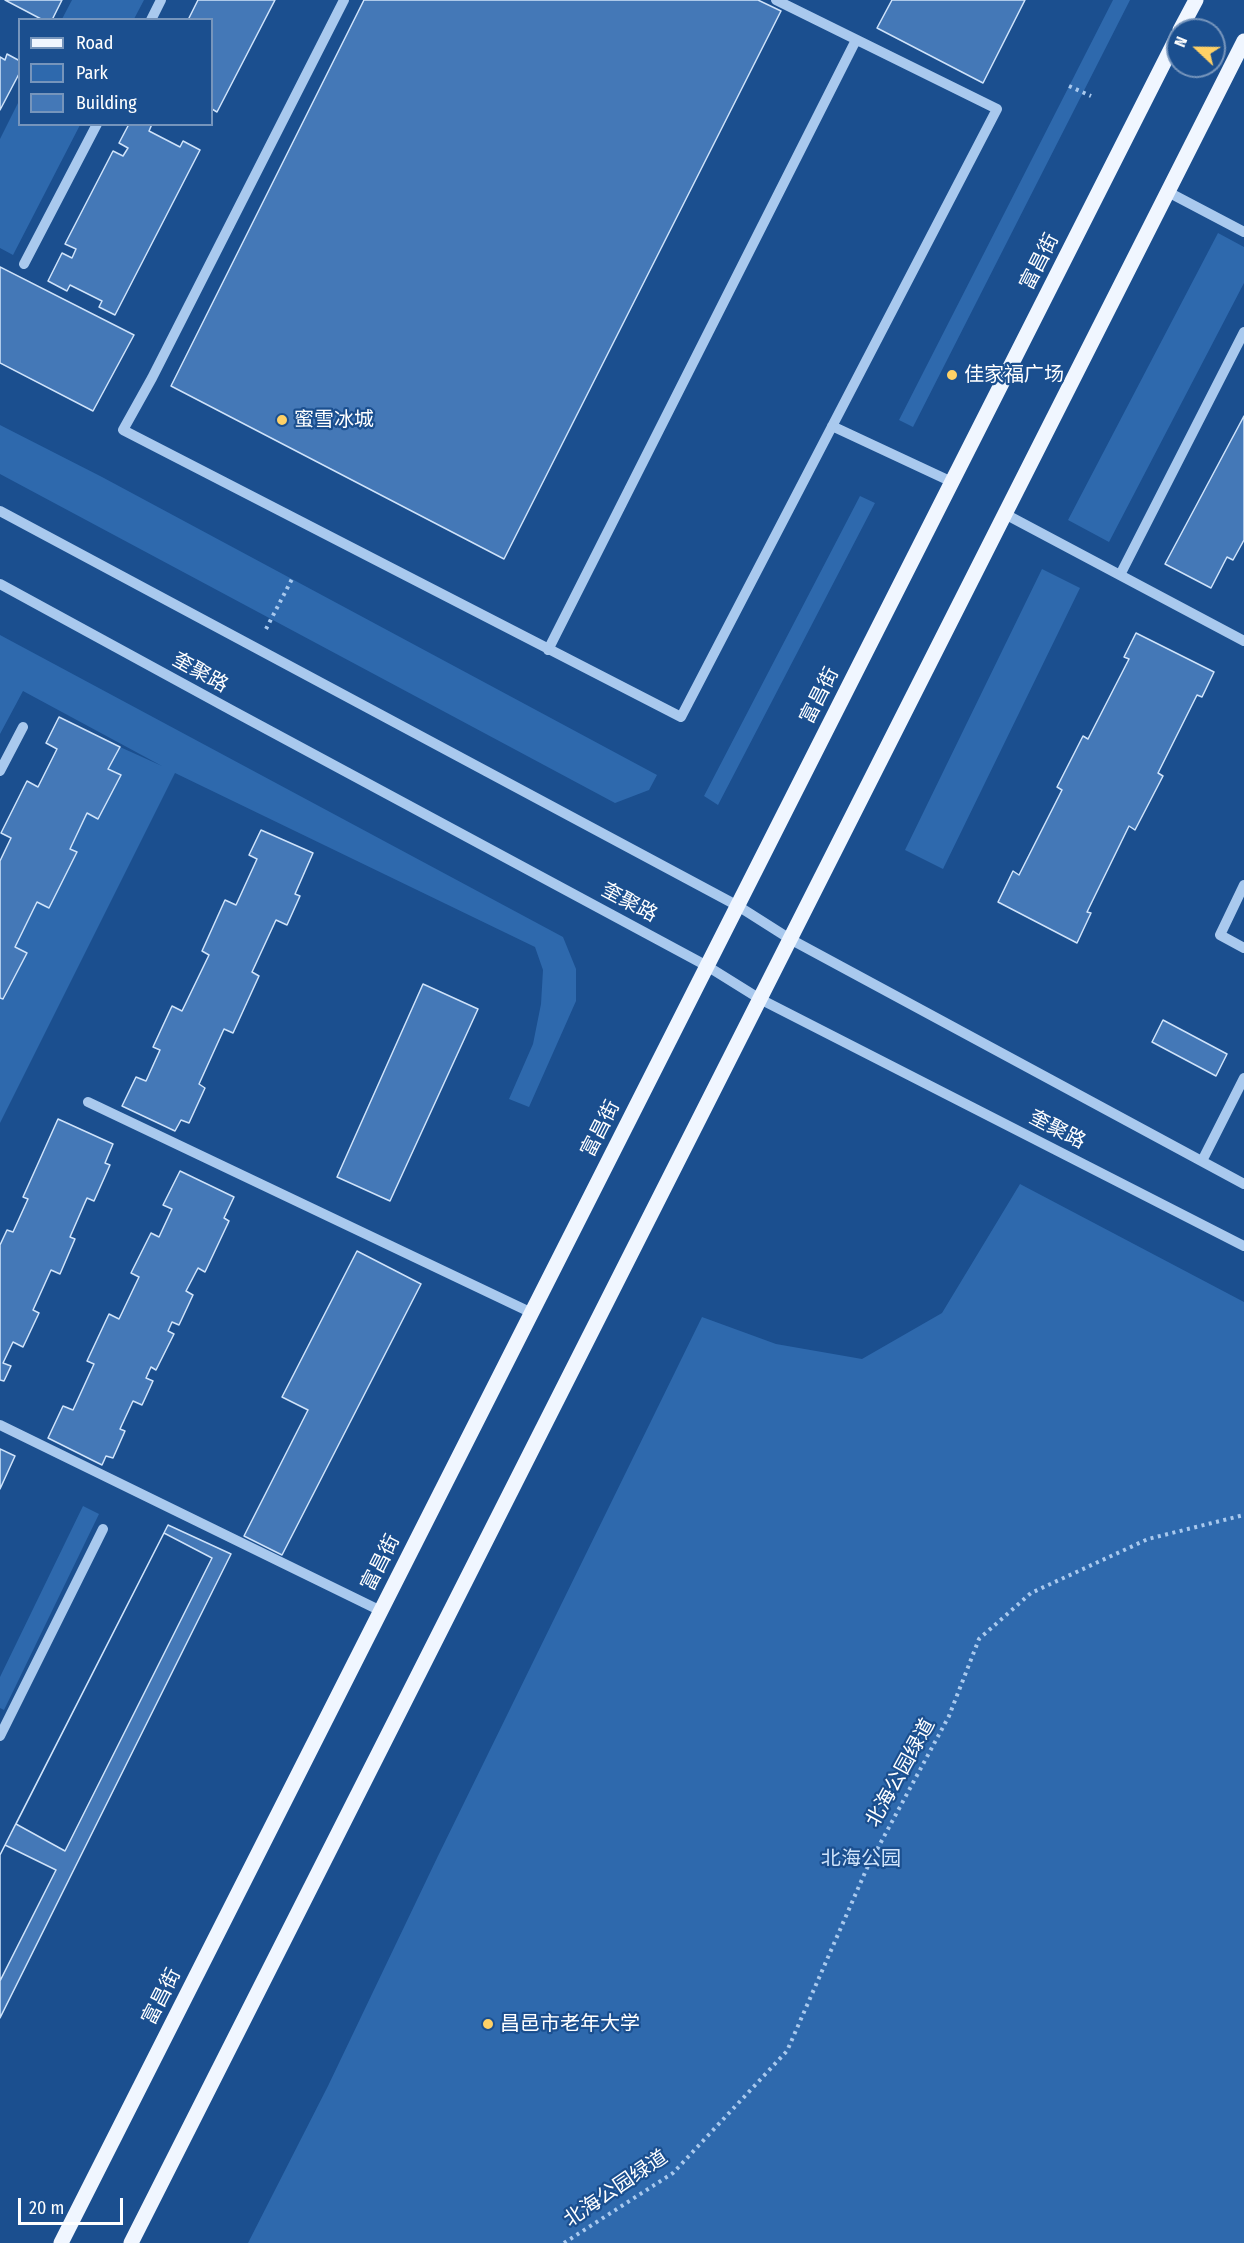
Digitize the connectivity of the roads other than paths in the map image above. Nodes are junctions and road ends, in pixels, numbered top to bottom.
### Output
1 (161, 0) edge
2 (344, 0) edge
3 (776, 0) edge
4 (1196, 0) edge
5 (152, 18) edge
6 (1186, 18) edge
7 (856, 40) junction
8 (1244, 41) edge
9 (1166, 59) edge
10 (96, 126) edge
11 (1168, 192) junction
12 (1244, 232) edge
13 (24, 264) dead end
14 (1244, 332) edge
15 (832, 426) junction
16 (951, 482) junction
17 (0, 510) edge
18 (1005, 514) junction
19 (1120, 575) junction
20 (0, 584) edge
21 (1244, 641) edge
22 (548, 650) junction
23 (23, 727) dead end
24 (0, 771) edge
25 (1244, 885) edge
26 (738, 906) junction
27 (790, 939) junction
28 (1244, 948) edge
29 (707, 966) junction
30 (760, 999) junction
31 (1244, 1078) edge
32 (88, 1102) dead end
33 (1202, 1161) junction
34 (1244, 1184) edge
35 (1244, 1246) edge
36 (532, 1313) junction
37 (0, 1425) edge
38 (103, 1529) dead end
39 (381, 1611) junction
40 (0, 1736) edge
41 (61, 2243) edge
42 (131, 2243) edge

1 - 5 street
2 - 22 street
3 - 7 street
4 - 6 main road
7 - 15 street
7 - 22 street
8 - 11 main road
9 - 16 main road, 富昌街
10 - 13 street
11 - 12 street
11 - 18 main road
14 - 19 street
15 - 16 street
15 - 22 street
16 - 26 main road, 富昌街
17 - 26 street
18 - 19 street
18 - 27 main road
19 - 21 street
20 - 29 street, 奎聚路
23 - 24 street
25 - 28 street
26 - 27 street
26 - 29 main road, 富昌街
27 - 30 main road
27 - 33 street
29 - 30 street, 奎聚路
29 - 36 main road, 富昌街
30 - 35 street, 奎聚路
30 - 42 main road
31 - 33 street
32 - 36 street
33 - 34 street
36 - 39 main road, 富昌街
37 - 39 street
38 - 40 street
39 - 41 main road, 富昌街

